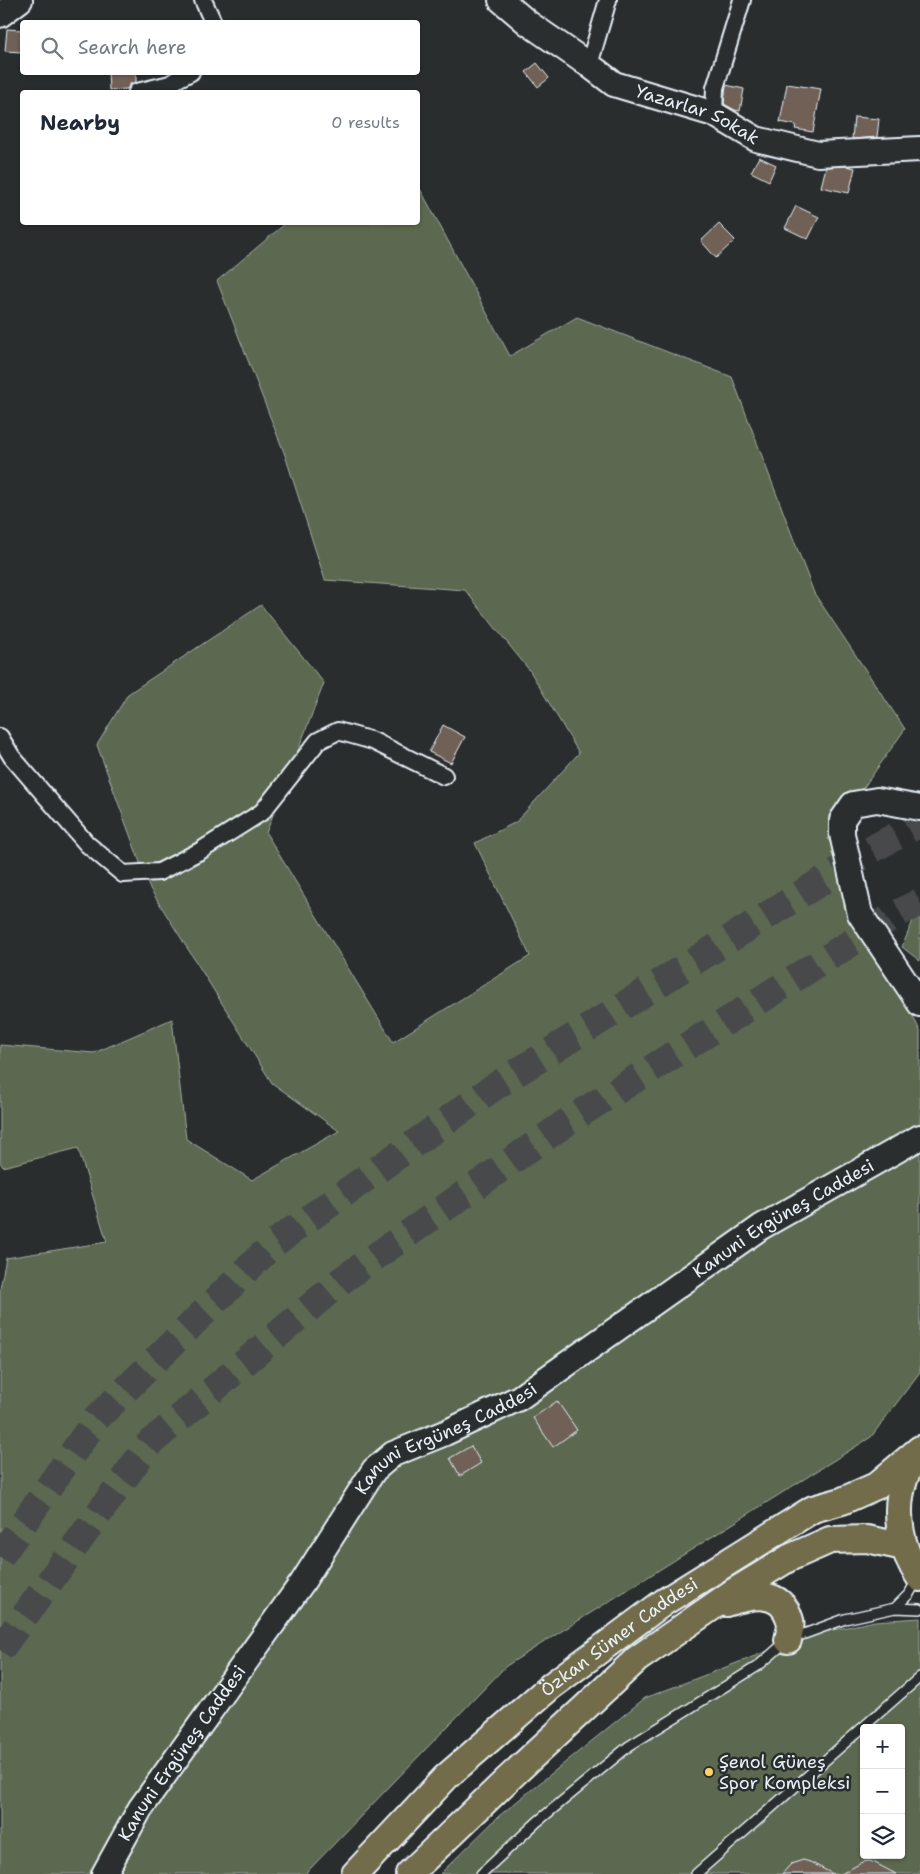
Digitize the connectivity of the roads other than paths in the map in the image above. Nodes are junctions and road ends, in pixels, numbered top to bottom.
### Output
1 (20, 0) edge
2 (204, 0) edge
3 (501, 0) edge
4 (608, 0) edge
5 (742, 0) edge
6 (0, 15) edge
7 (212, 20) edge
8 (589, 65) junction
9 (185, 75) edge
10 (145, 90) edge
11 (714, 114) junction
12 (920, 149) edge
13 (0, 737) edge
14 (444, 776) dead end
15 (919, 808) edge
16 (920, 1004) edge
17 (920, 1137) edge
18 (919, 1450) edge
19 (904, 1547) junction
20 (919, 1578) edge
21 (713, 1606) junction
22 (896, 1608) junction
23 (920, 1609) edge
24 (788, 1640) junction
25 (920, 1677) edge
26 (104, 1874) edge
27 (355, 1874) edge
28 (409, 1874) edge
29 (481, 1874) edge
30 (696, 1874) edge

1 - 6 street
2 - 7 street
3 - 8 street, Yazarlar Sokak
4 - 8 street
5 - 11 street
8 - 11 street, Yazarlar Sokak
9 - 10 street
11 - 12 street, Yazarlar Sokak
13 - 14 street
15 - 16 street
17 - 26 street, Kanuni Ergüneş Caddesi
18 - 19 main road, Özkan Sümer Caddesi
18 - 27 main road, Özkan Sümer Caddesi
19 - 20 main road, Özkan Sümer Caddesi
19 - 21 main road, Özkan Sümer Caddesi
20 - 22 lane
21 - 24 main road
21 - 28 main road, Özkan Sümer Caddesi
22 - 23 lane
22 - 24 lane
24 - 29 lane
25 - 30 lane

